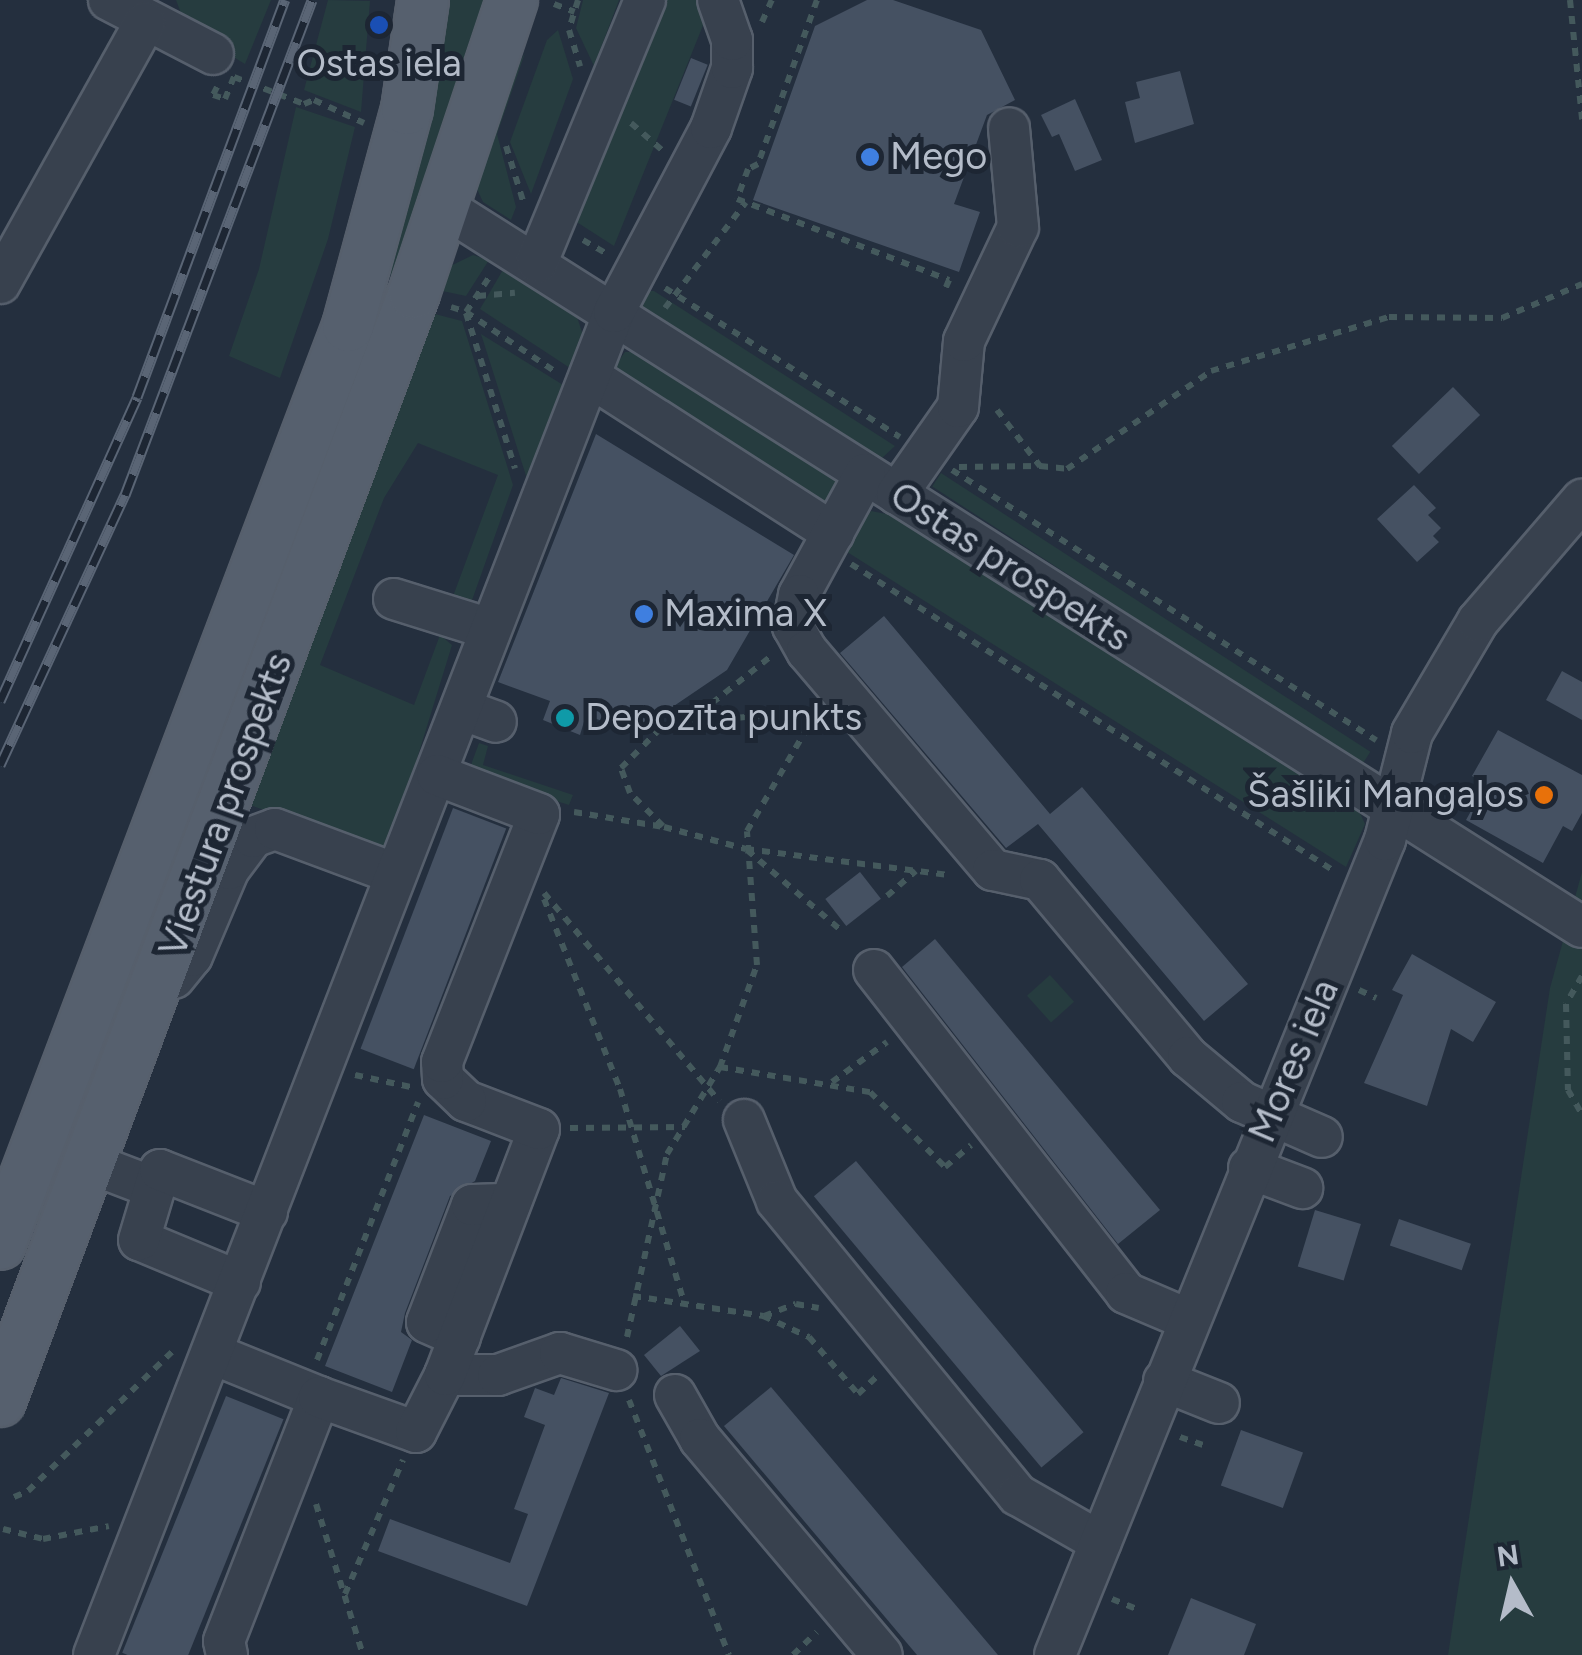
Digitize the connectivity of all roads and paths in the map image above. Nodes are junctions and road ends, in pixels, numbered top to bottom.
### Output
1 (109, 0) edge
2 (423, 0) edge
3 (645, 0) edge
4 (718, 0) edge
5 (817, 0) edge
6 (1570, 0) edge
7 (542, 6) edge
8 (575, 12) dead end
9 (145, 22) junction
10 (224, 66) joint
11 (387, 117) junction
12 (1582, 119) edge
13 (1008, 128) dead end
14 (504, 138) dead end
15 (746, 202) junction
16 (439, 204) junction
17 (522, 217) dead end
18 (571, 232) dead end
19 (610, 256) dead end
20 (537, 262) junction
21 (655, 282) dead end
22 (0, 283) edge
23 (1582, 284) edge
24 (674, 294) junction
25 (942, 295) dead end
26 (614, 312) junction
27 (589, 386) junction
28 (997, 410) dead end
29 (906, 440) dead end
30 (1040, 466) junction
31 (881, 484) junction
32 (1582, 500) edge
33 (540, 506) junction
34 (829, 540) junction
35 (394, 599) dead end
36 (793, 626) junction
37 (490, 629) junction
38 (831, 701) junction
39 (688, 723) junction
40 (1402, 757) junction
41 (436, 775) junction
42 (1390, 810) junction
43 (664, 826) junction
44 (533, 829) junction
45 (746, 850) junction
46 (916, 870) junction
47 (994, 870) junction
48 (396, 874) junction
49 (542, 891) junction
50 (1366, 891) junction
51 (888, 896) dead end
52 (1582, 927) edge
53 (842, 932) dead end
54 (874, 970) dead end
55 (1582, 976) edge
56 (153, 1005) junction
57 (914, 1022) junction
58 (720, 1067) junction
59 (344, 1073) dead end
60 (831, 1083) junction
61 (706, 1090) junction
62 (1582, 1114) edge
63 (1270, 1115) junction
64 (744, 1120) joint
65 (994, 1125) junction
66 (633, 1126) junction
67 (685, 1127) junction
68 (539, 1129) junction
69 (1322, 1137) dead end
70 (92, 1164) junction
71 (1249, 1168) junction
72 (154, 1188) junction
73 (1302, 1188) dead end
74 (655, 1201) junction
75 (267, 1212) junction
76 (0, 1244) edge
77 (240, 1282) junction
78 (633, 1296) junction
79 (684, 1303) junction
80 (869, 1315) junction
81 (762, 1316) junction
82 (1187, 1319) junction
83 (213, 1354) junction
84 (901, 1354) junction
85 (623, 1366) junction
86 (445, 1375) junction
87 (1164, 1381) junction
88 (312, 1394) junction
89 (674, 1394) dead end
90 (0, 1401) edge
91 (1218, 1403) dead end
92 (411, 1430) junction
93 (1172, 1434) dead end
94 (1202, 1445) dead end
95 (289, 1472) junction
96 (14, 1497) dead end
97 (150, 1514) junction
98 (2, 1529) dead end
99 (1100, 1542) junction
100 (345, 1594) junction
101 (1110, 1598) dead end
102 (1138, 1610) dead end
103 (728, 1654) edge
104 (94, 1655) edge
105 (227, 1655) edge
106 (363, 1655) edge
107 (882, 1655) edge
108 (1055, 1655) edge

1 - 9 street
2 - 11 main road, Viestura prospekts
3 - 20 street
4 - 26 street
5 - 15 path
6 - 12 path
7 - 8 path
7 - 16 main road, Viestura prospekts
9 - 10 street
9 - 22 street
10 - 11 path
11 - 76 main road, Viestura prospekts
13 - 31 street
14 - 17 path
15 - 24 path
15 - 25 path
16 - 20 street, Ostas prospekts
16 - 56 main road, Viestura prospekts
18 - 19 path
20 - 26 street, Ostas prospekts
21 - 24 path
23 - 30 path
24 - 29 path
26 - 27 street
26 - 31 street, Ostas prospekts
27 - 33 street
27 - 33 path
27 - 34 street
28 - 30 path
30 - 40 path
31 - 34 street
31 - 42 street, Ostas prospekts
32 - 40 street, Mores iela
33 - 37 street
34 - 36 street
34 - 50 path
35 - 37 street
36 - 38 street
36 - 39 path
37 - 41 street
38 - 39 path
38 - 45 path
38 - 47 street
39 - 43 path
40 - 42 street, Mores iela
41 - 44 street
41 - 48 street
42 - 50 street, Mores iela
42 - 52 street, Ostas prospekts
43 - 44 path
43 - 45 path
44 - 49 path
44 - 68 street
45 - 46 path
45 - 53 path
45 - 58 path
46 - 47 path
46 - 51 path
47 - 63 street
48 - 56 street
48 - 75 street
49 - 61 path
49 - 66 path
50 - 63 street, Mores iela
54 - 57 street
55 - 62 path
56 - 70 main road, Viestura prospekts
57 - 60 path
57 - 65 street
58 - 60 path
58 - 61 path
59 - 88 path
60 - 65 path
61 - 64 path
61 - 67 path
63 - 69 street
63 - 71 street, Mores iela
64 - 80 street
65 - 82 street
66 - 67 path
66 - 68 path
66 - 74 path
67 - 74 path
68 - 86 street
70 - 72 street
70 - 90 main road, Viestura prospekts
71 - 73 street
71 - 82 street, Mores iela
72 - 75 street
72 - 77 street
74 - 78 path
74 - 79 path
75 - 77 street
77 - 83 street
78 - 79 path
78 - 85 path
79 - 81 path
80 - 81 path
80 - 84 street
81 - 84 path
82 - 87 street, Mores iela
83 - 88 street
83 - 96 path
83 - 97 street
84 - 99 street
85 - 86 street
85 - 103 path
86 - 92 street
87 - 91 street
87 - 99 street, Mores iela
88 - 92 street
88 - 95 street
89 - 107 street
92 - 100 path
93 - 94 path
95 - 100 path
95 - 105 street
97 - 98 path
97 - 104 street
99 - 108 street, Mores iela
100 - 106 path
101 - 102 path

